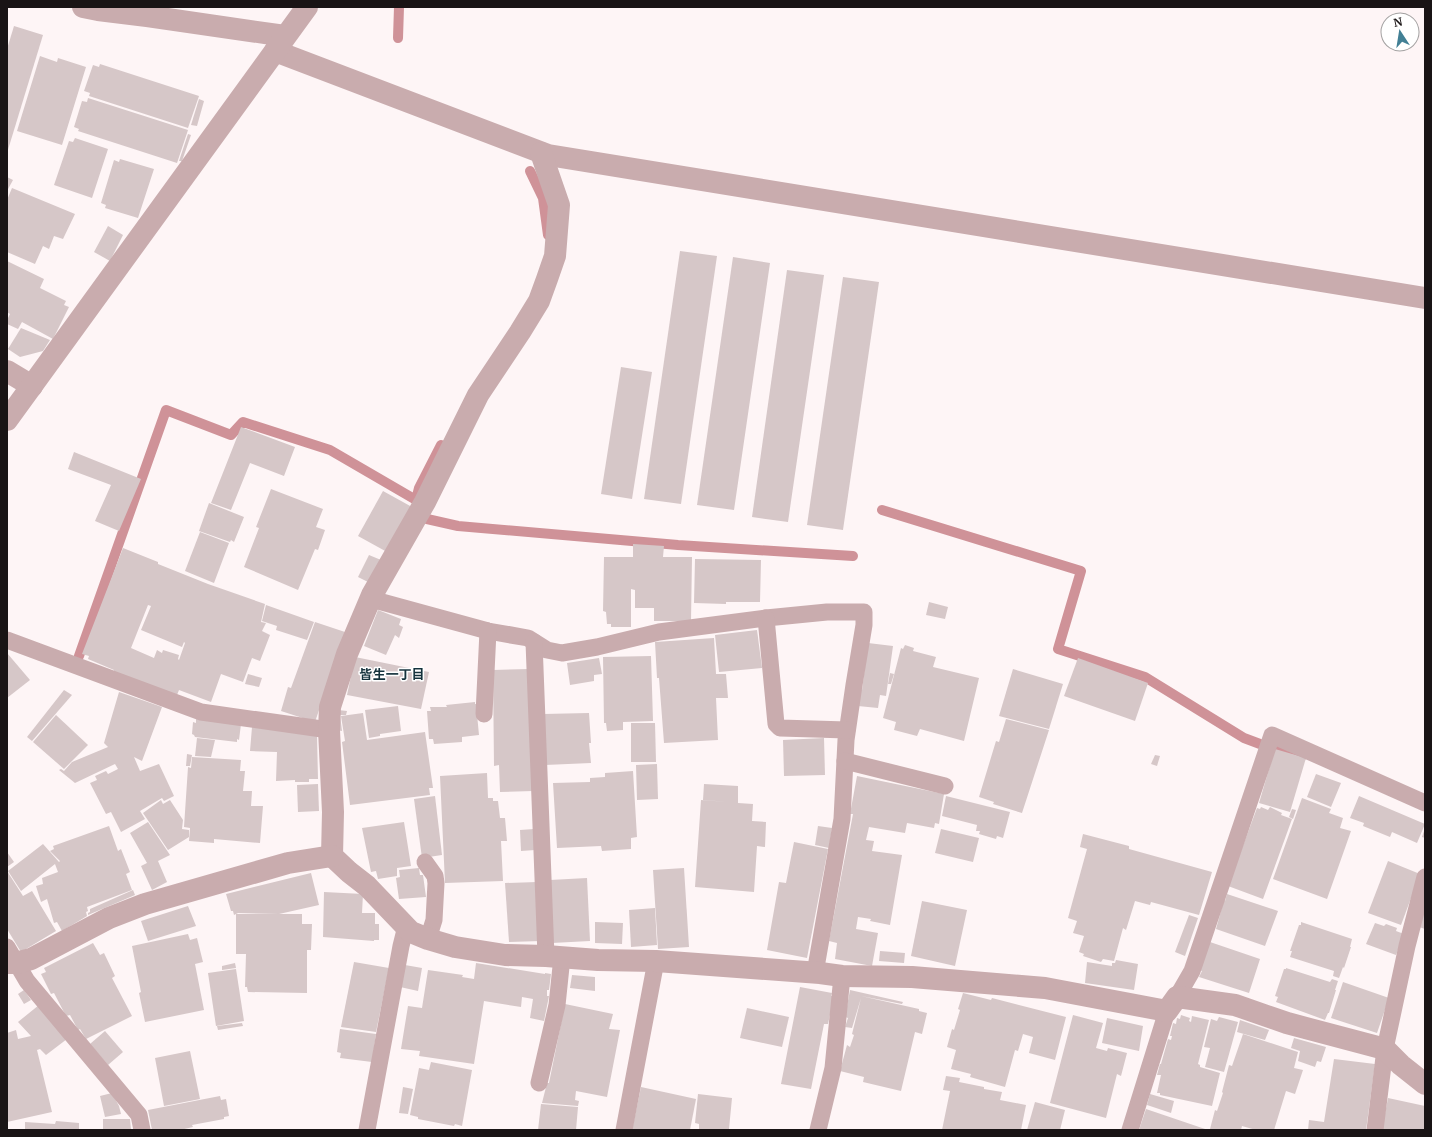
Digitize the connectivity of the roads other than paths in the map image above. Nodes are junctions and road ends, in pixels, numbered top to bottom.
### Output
1 (83, 7) edge
2 (307, 7) edge
3 (148, 12) edge
4 (280, 44) junction
5 (541, 153) junction
6 (1425, 298) edge
7 (7, 371) edge
8 (32, 386) junction
9 (7, 420) edge
10 (371, 599) junction
11 (766, 618) junction
12 (488, 631) junction
13 (7, 640) edge
14 (534, 642) junction
15 (484, 714) dead end
16 (329, 730) junction
17 (847, 730) junction
18 (845, 761) junction
19 (945, 786) dead end
20 (1425, 803) edge
21 (332, 856) junction
22 (425, 862) dead end
23 (1425, 877) edge
24 (406, 926) junction
25 (428, 939) junction
26 (554, 956) junction
27 (11, 958) edge
28 (656, 961) junction
29 (815, 973) junction
30 (842, 976) junction
31 (1172, 1004) junction
32 (1384, 1049) junction
33 (539, 1083) dead end
34 (1425, 1084) edge
35 (142, 1130) edge
36 (367, 1130) edge
37 (624, 1130) edge
38 (818, 1130) edge
39 (1130, 1130) edge
40 (1375, 1130) edge

1 - 3 street
2 - 4 street
3 - 4 street
4 - 5 street
4 - 8 street
5 - 6 street
5 - 10 street
7 - 8 street
8 - 9 street
10 - 12 lane
10 - 16 street
11 - 14 lane
11 - 17 lane
11 - 17 lane
12 - 14 lane
12 - 15 lane
13 - 16 lane
14 - 26 lane
16 - 21 street
17 - 18 lane
18 - 19 lane
18 - 29 lane
20 - 31 lane
21 - 24 street
21 - 27 street
22 - 25 lane
23 - 32 lane
24 - 25 street
24 - 36 lane
25 - 26 street
26 - 28 street
26 - 33 lane
27 - 35 lane
28 - 29 street
28 - 37 lane
29 - 30 street
30 - 31 street
30 - 38 lane
31 - 32 street
31 - 39 lane
32 - 34 street
32 - 40 lane

